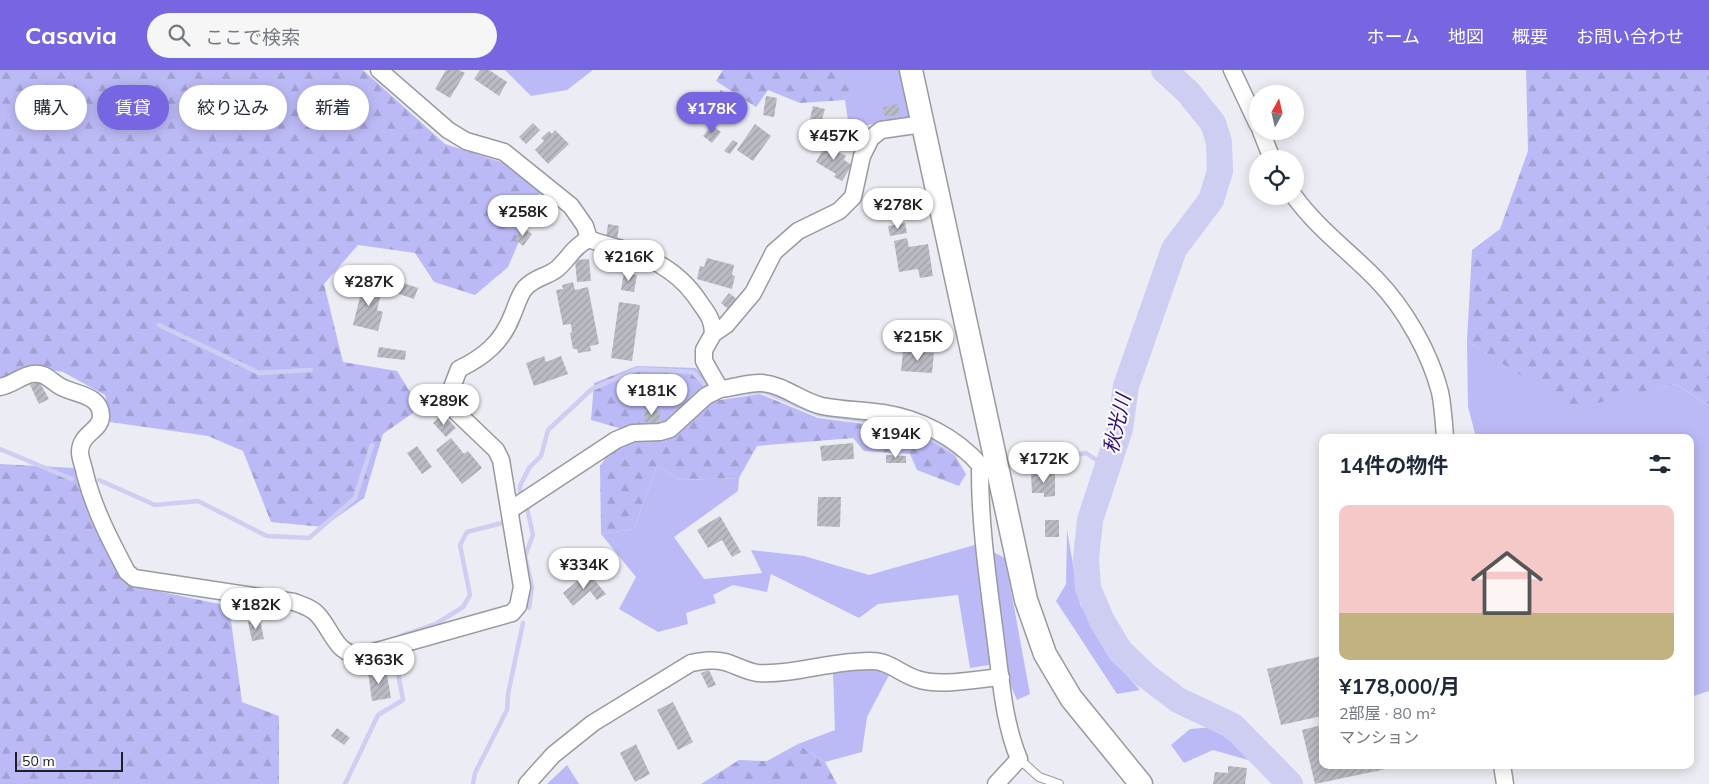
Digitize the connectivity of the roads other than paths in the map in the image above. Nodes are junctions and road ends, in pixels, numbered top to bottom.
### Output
1 (379, 70) edge
2 (911, 70) edge
3 (1232, 70) edge
4 (1249, 106) edge
5 (923, 124) junction
6 (1302, 205) edge
7 (589, 239) junction
8 (713, 334) junction
9 (0, 387) edge
10 (720, 389) junction
11 (1445, 434) edge
12 (989, 464) junction
13 (510, 510) junction
14 (1001, 677) junction
15 (1019, 759) junction
16 (1503, 769) edge
17 (527, 784) edge
18 (996, 784) edge
19 (1059, 784) edge
20 (1141, 784) edge
21 (1505, 784) edge

1 - 7 street
2 - 5 main road
3 - 4 street
5 - 8 street
5 - 12 main road
6 - 11 street
7 - 8 street
7 - 13 street
8 - 10 street
9 - 13 street
10 - 12 street
10 - 13 street
12 - 14 street
12 - 20 main road
14 - 15 street
14 - 17 street
15 - 18 street
15 - 19 lane
16 - 21 street

